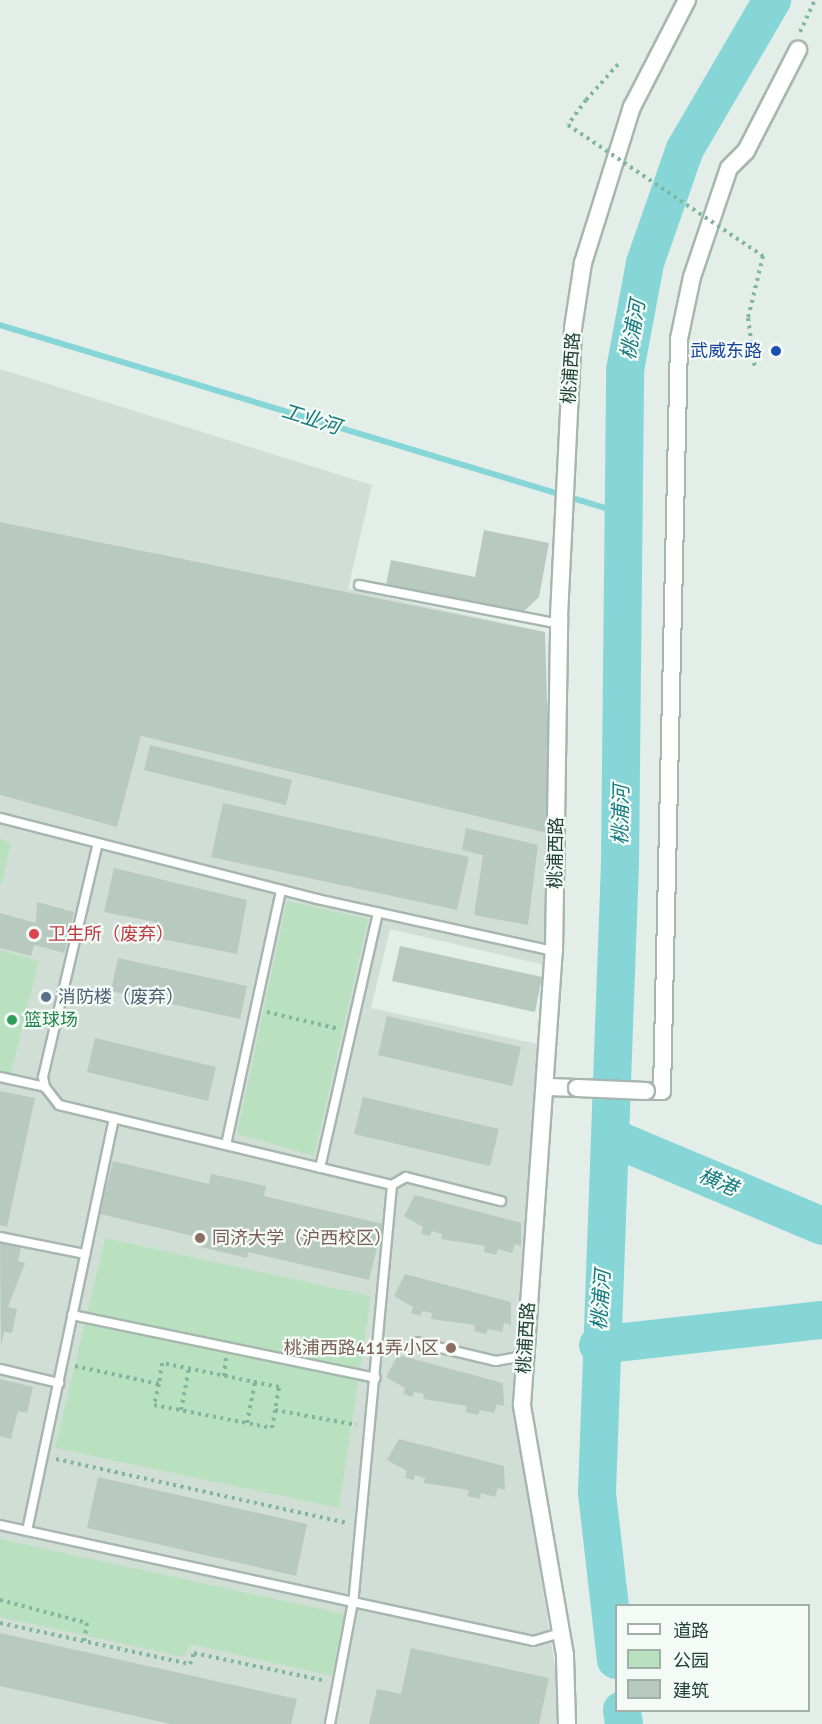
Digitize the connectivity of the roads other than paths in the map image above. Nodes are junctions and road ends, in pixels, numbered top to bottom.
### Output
1 (687, 0) edge
2 (798, 50) road end
3 (359, 585) dead end
4 (558, 624) junction
5 (0, 818) edge
6 (98, 843) junction
7 (281, 890) junction
8 (378, 912) junction
9 (554, 951) junction
10 (0, 1077) edge
11 (45, 1087) junction
12 (548, 1087) junction
13 (114, 1118) junction
14 (226, 1145) junction
15 (320, 1168) junction
16 (392, 1185) junction
17 (501, 1201) dead end
18 (0, 1237) edge
19 (85, 1254) junction
20 (72, 1315) junction
21 (416, 1342) dead end
22 (523, 1356) junction
23 (0, 1369) edge
24 (376, 1378) junction
25 (59, 1383) junction
26 (0, 1525) edge
27 (27, 1531) junction
28 (353, 1602) junction
29 (554, 1635) dead end
30 (330, 1724) edge
31 (567, 1724) edge

1 - 4 street, 桃浦西路
2 - 12 street, bridge
3 - 4 lane
4 - 9 street, 桃浦西路
5 - 6 lane
6 - 7 lane
6 - 11 lane
7 - 8 lane
7 - 14 lane
8 - 9 lane
8 - 15 lane
9 - 12 street, 桃浦西路
10 - 11 lane
11 - 13 lane
12 - 22 street, 桃浦西路
13 - 14 lane
13 - 19 lane
14 - 15 lane
15 - 16 lane
16 - 17 lane
16 - 24 lane
18 - 19 lane
19 - 20 lane
20 - 24 lane
20 - 25 lane
21 - 22 lane
22 - 31 street, 桃浦西路
23 - 25 lane
24 - 28 lane
25 - 27 lane
26 - 27 lane
27 - 28 lane
28 - 29 lane
28 - 30 lane

